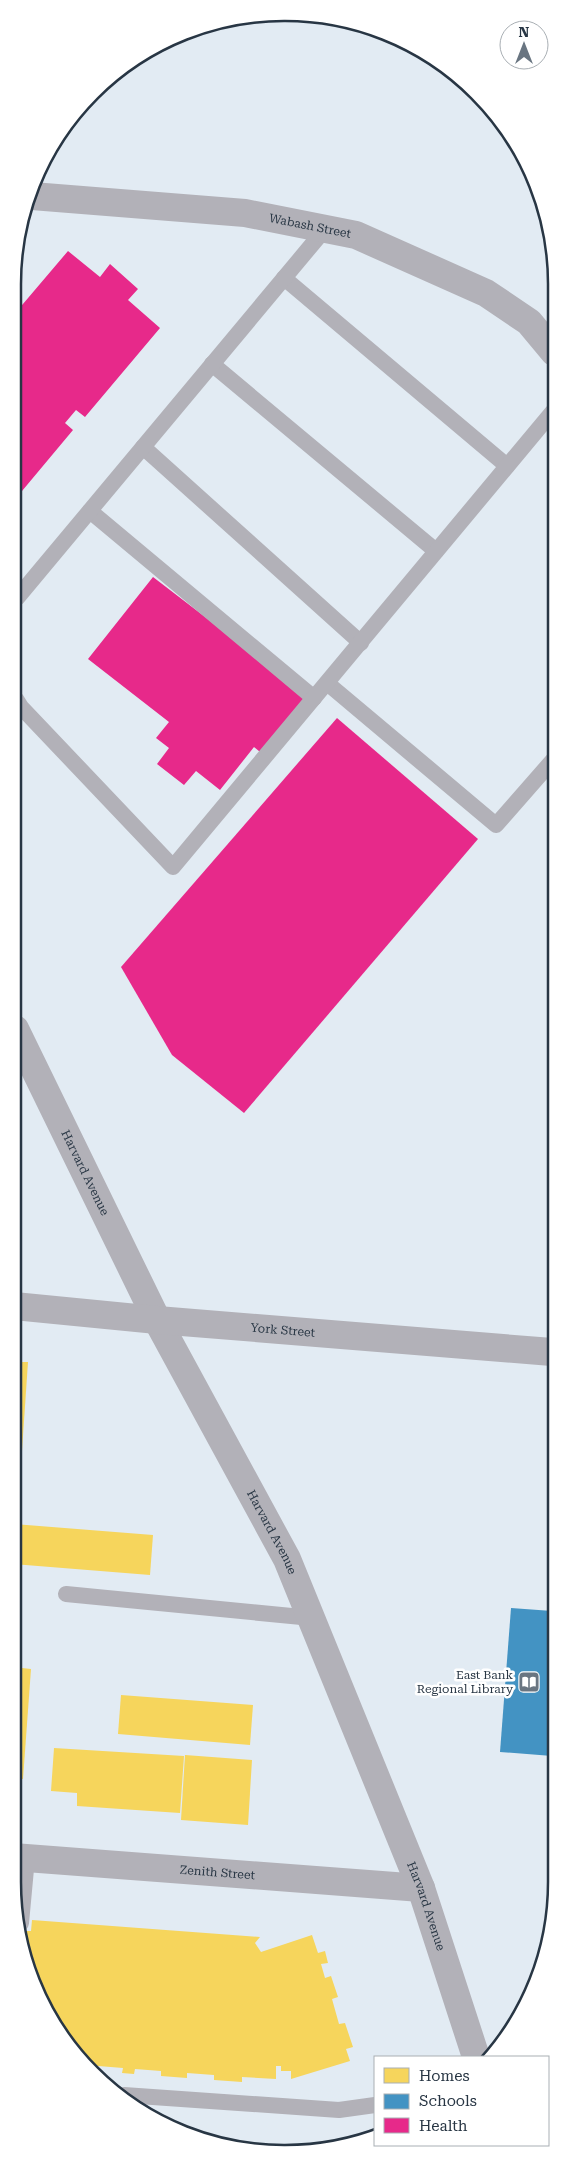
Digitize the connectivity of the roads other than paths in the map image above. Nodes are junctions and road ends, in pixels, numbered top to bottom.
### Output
1 (36, 196) edge
2 (325, 229) junction
3 (284, 278) junction
4 (548, 345) edge
5 (212, 364) junction
6 (548, 417) edge
7 (143, 447) junction
8 (507, 466) junction
9 (90, 510) junction
10 (436, 552) junction
11 (21, 592) edge
12 (361, 642) junction
13 (327, 683) junction
14 (314, 698) junction
15 (21, 706) edge
16 (548, 766) edge
17 (21, 1041) edge
18 (21, 1307) edge
19 (157, 1320) junction
20 (548, 1352) edge
21 (66, 1594) dead end
22 (312, 1618) junction
23 (21, 1858) edge
24 (421, 1888) junction
25 (476, 2056) edge
26 (132, 2096) edge
27 (374, 2105) edge

1 - 2 street, Wabash Street
2 - 3 lane
2 - 4 street, Wabash Street
3 - 5 lane
3 - 8 lane
5 - 7 lane
5 - 10 lane
6 - 8 lane
7 - 9 lane
7 - 12 lane
8 - 10 lane
9 - 11 lane
9 - 14 lane
10 - 12 lane
12 - 13 lane
13 - 14 lane
13 - 16 lane
14 - 15 lane
17 - 19 street, Harvard Avenue
18 - 19 street, York Street
19 - 20 street, York Street
19 - 22 street, Harvard Avenue
21 - 22 lane
22 - 24 street, Harvard Avenue
23 - 24 street, Zenith Street
24 - 25 street, Harvard Avenue
26 - 27 lane

